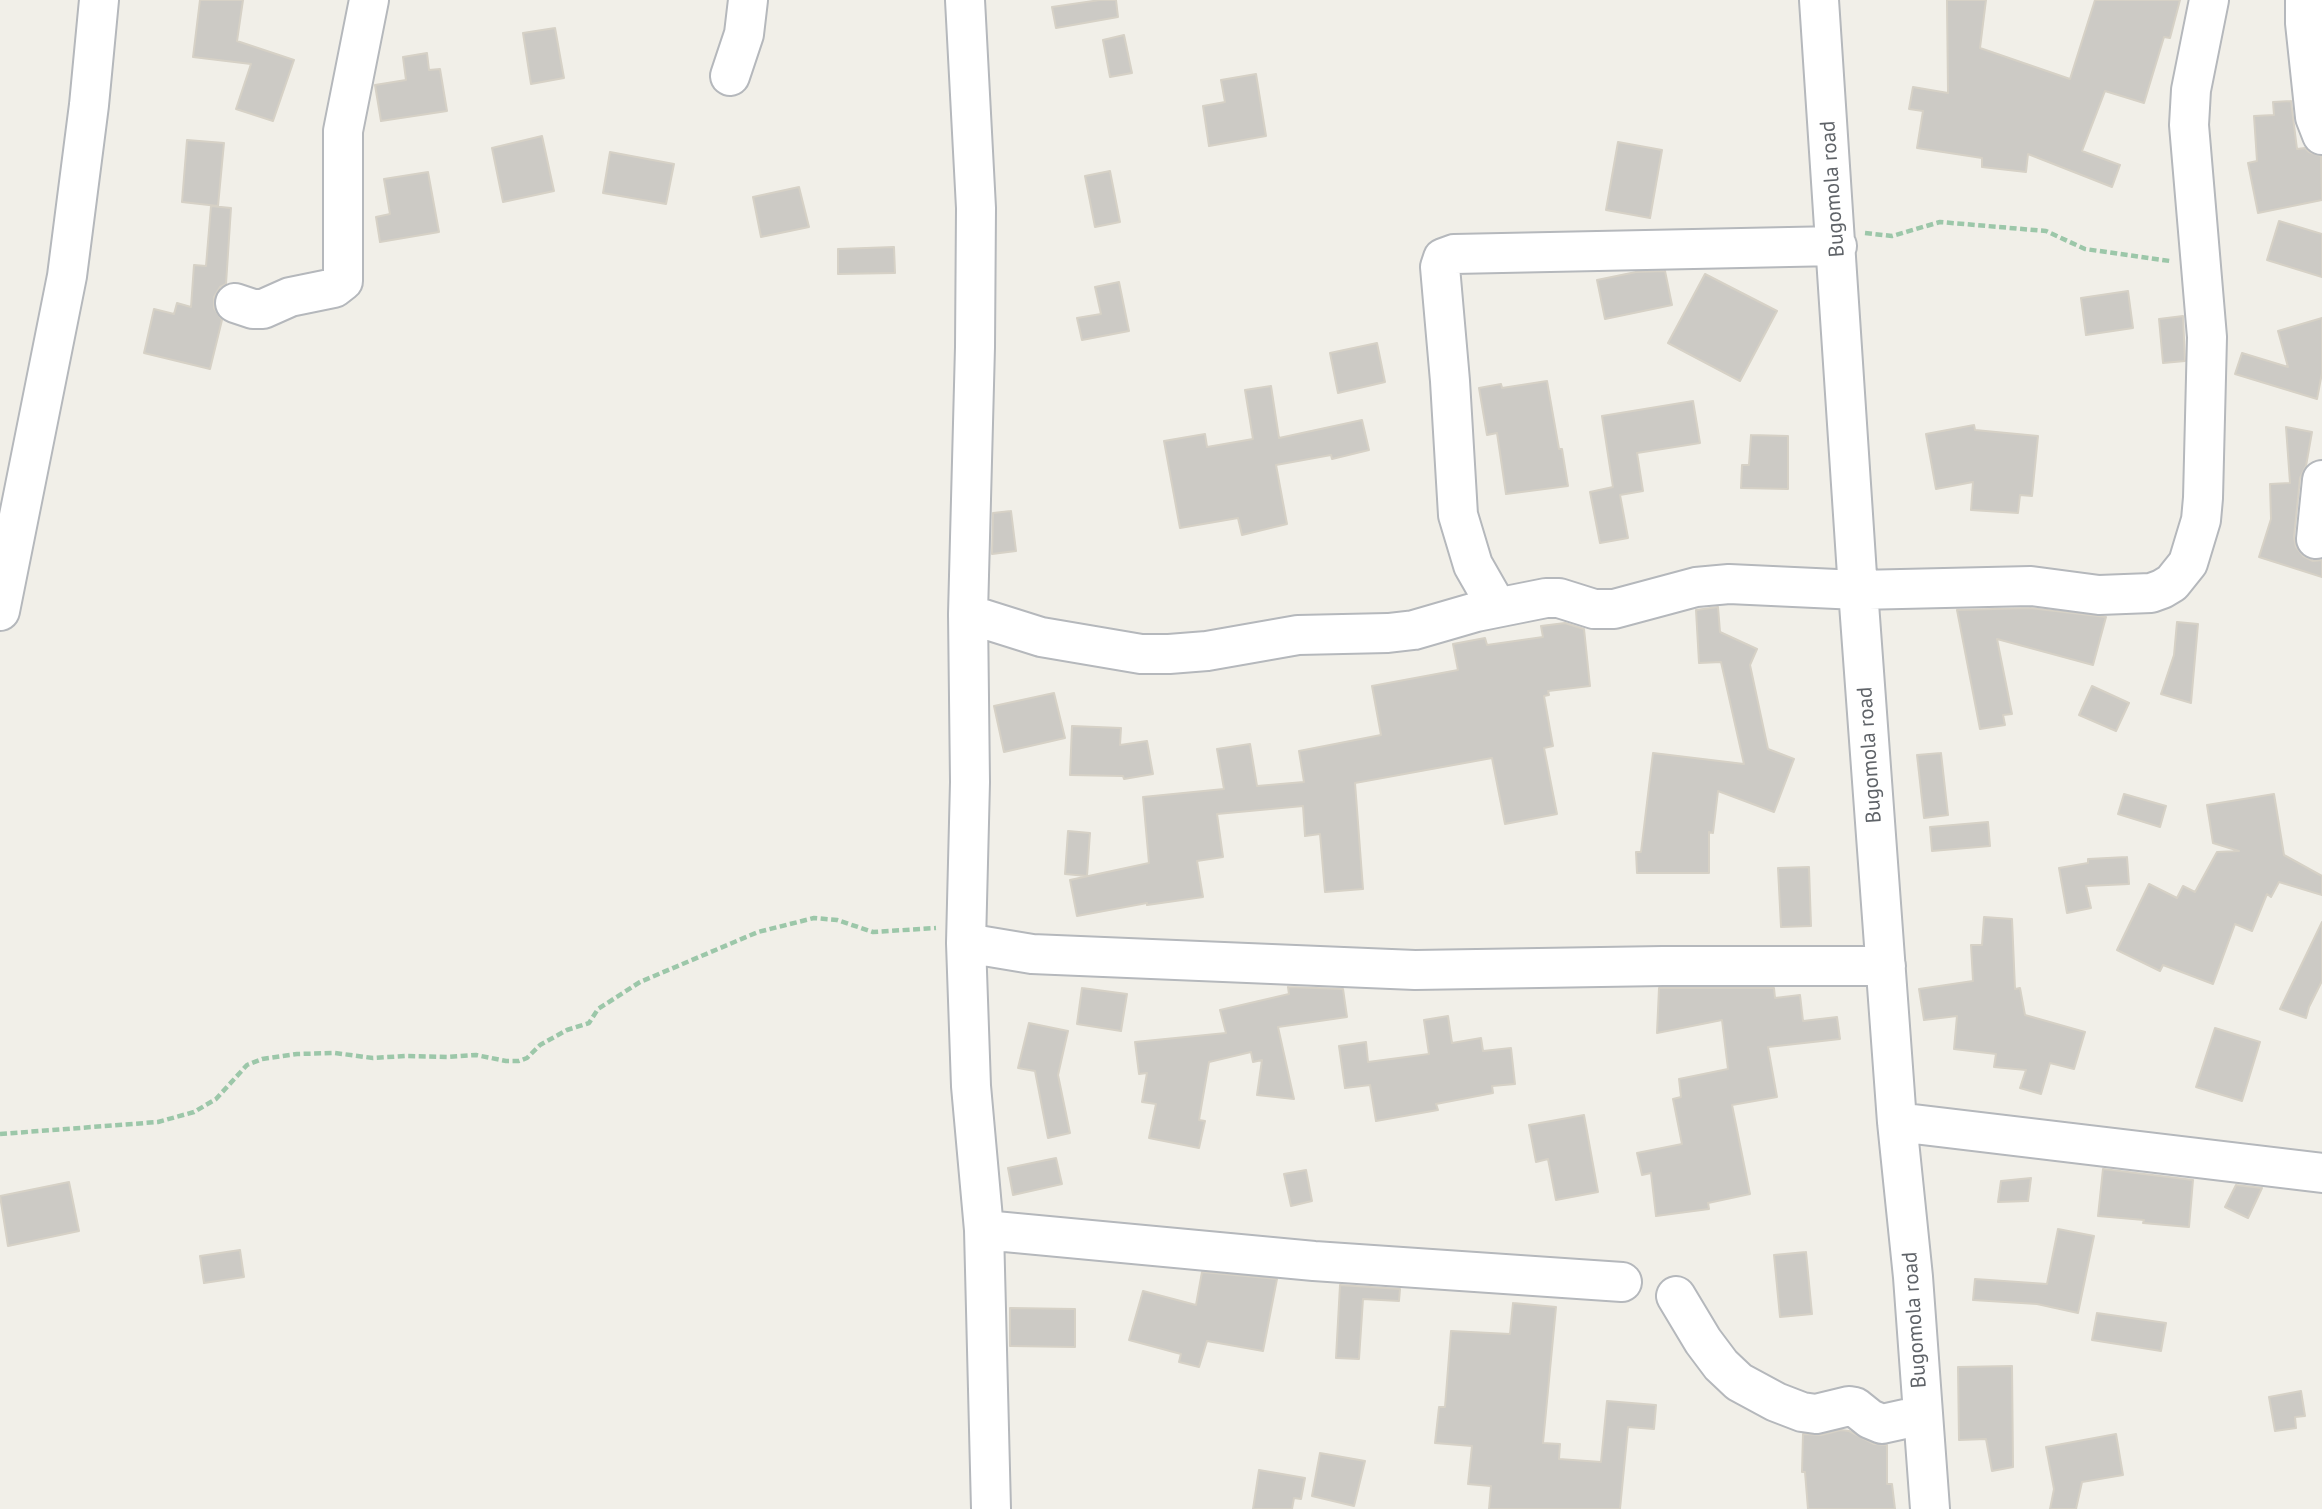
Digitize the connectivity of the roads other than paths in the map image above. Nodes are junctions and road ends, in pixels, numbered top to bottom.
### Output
1 (99, 0) edge
2 (369, 0) edge
3 (748, 0) edge
4 (965, 0) edge
5 (1819, 0) edge
6 (2209, 0) edge
7 (2305, 0) edge
8 (730, 76) dead end
9 (2322, 135) edge
10 (1836, 237) junction
11 (235, 303) dead end
12 (2322, 480) edge
13 (2316, 538) dead end
14 (1858, 590) junction
15 (1497, 607) junction
16 (0, 611) edge
17 (968, 614) junction
18 (966, 935) junction
19 (1886, 966) junction
20 (1897, 1122) junction
21 (2320, 1167) edge
22 (984, 1230) junction
23 (1622, 1282) dead end
24 (1676, 1296) dead end
25 (1923, 1415) junction
26 (991, 1509) edge
27 (1930, 1509) edge

1 - 16 street
2 - 11 street
3 - 8 street
4 - 17 street
5 - 10 street, Bugomola road
6 - 14 street
7 - 9 street
10 - 14 street, Bugomola road
10 - 15 street
12 - 13 street
14 - 15 street
14 - 19 street, Bugomola road
15 - 17 street
17 - 18 street
18 - 19 street
18 - 22 street
19 - 20 street, Bugomola road
20 - 21 street
20 - 25 street, Bugomola road
22 - 23 street
22 - 26 street
24 - 25 street
25 - 27 street, Bugomola road

